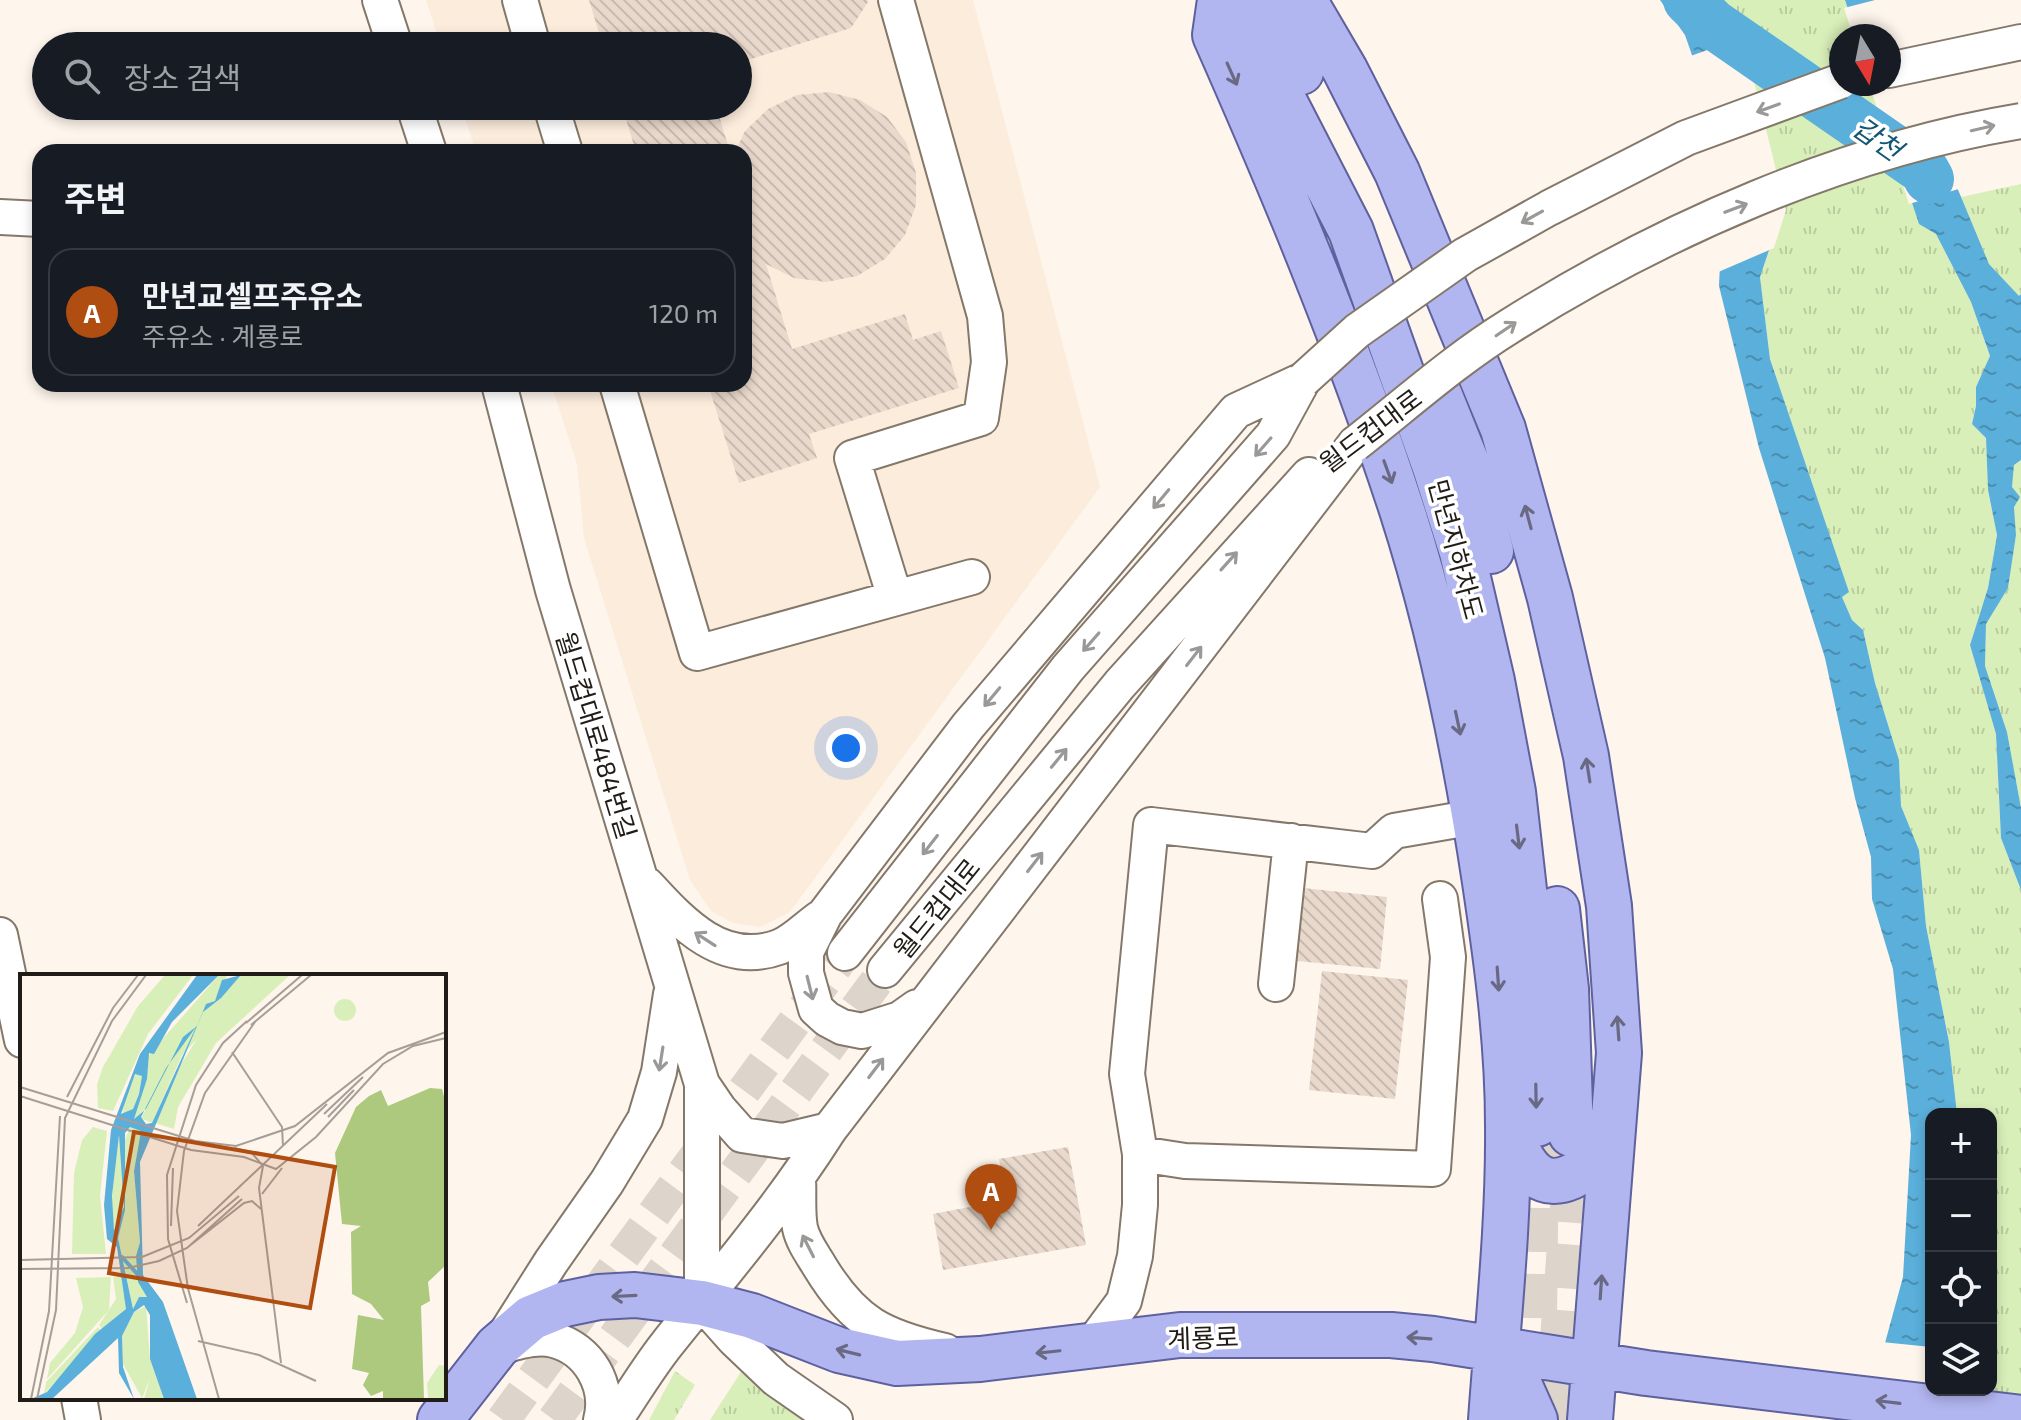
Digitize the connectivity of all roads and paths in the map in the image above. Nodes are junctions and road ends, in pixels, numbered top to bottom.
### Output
1 (380, 0) edge
2 (520, 0) edge
3 (896, 0) edge
4 (1220, 0) edge
5 (1232, 0) edge
6 (1268, 0) edge
7 (1304, 0) edge
8 (390, 32) edge
9 (529, 32) edge
10 (2021, 42) edge
11 (1901, 67) edge
12 (1829, 85) edge
13 (419, 120) edge
14 (555, 120) edge
15 (2021, 121) edge
16 (426, 144) edge
17 (563, 144) edge
18 (0, 217) edge
19 (32, 219) edge
20 (1303, 380) junction
21 (501, 392) edge
22 (619, 392) edge
23 (1355, 444) junction
24 (972, 577) dead end
25 (895, 598) junction
26 (1475, 817) junction
27 (1291, 841) junction
28 (641, 879) junction
29 (1440, 899) dead end
30 (825, 914) junction
31 (0, 935) edge
32 (845, 953) tunnel mouth
33 (885, 970) tunnel mouth
34 (673, 982) junction
35 (1276, 984) dead end
36 (928, 1000) junction
37 (20, 1030) edge
38 (702, 1084) junction
39 (1615, 1110) junction
40 (829, 1130) junction
41 (1539, 1132) junction
42 (1140, 1154) junction
43 (798, 1178) junction
44 (702, 1303) junction
45 (510, 1344) junction
46 (1090, 1347) junction
47 (1496, 1349) junction
48 (980, 1359) junction
49 (1596, 1365) junction
50 (79, 1400) edge
51 (2021, 1418) edge
52 (83, 1420) edge
53 (440, 1420) edge
54 (601, 1420) edge
55 (615, 1420) edge
56 (835, 1420) edge
57 (1491, 1420) edge
58 (1535, 1420) edge
59 (1590, 1420) edge

1 - 8 street
2 - 9 street
3 - 25 street
4 -> 26 main road
5 -> 41 main road, 만년지하차도
6 - 41 main road, 만년지하차도
39 -> 7 main road
10 - 11 street
12 -> 20 street, 월드컵대로, bridge
13 - 16 street
14 - 17 street
23 -> 15 street, 월드컵대로, bridge
18 - 19 street
20 -> 30 street
20 -> 32 street, 월드컵대로
21 - 28 street, 월드컵대로484번길
22 - 25 street
33 -> 23 street, 월드컵대로
36 -> 23 street
24 - 25 street
26 - 27 street
26 -> 41 main road
27 - 35 street
27 - 42 street
30 -> 28 street
28 - 34 street, 월드컵대로484번길
29 - 42 street
30 -> 36 street
31 - 37 street
34 - 38 street, 월드컵대로484번길
34 -> 45 street
40 -> 36 street
38 - 40 street
38 - 44 street
39 - 41 main road
49 -> 39 main road
40 - 43 street
41 - 47 main road
42 - 46 street
43 - 44 street
48 -> 43 street
44 -> 45 main road, 계룡로
48 -> 44 main road, 계룡로
44 - 55 street
44 - 56 street
45 - 53 main road, 계룡로
45 - 54 street
47 -> 46 main road, 계룡로
46 -> 48 main road, 계룡로
47 - 49 main road, 계룡로
47 - 57 main road
47 - 58 main road
51 -> 49 main road, 계룡로
49 - 59 main road
50 - 52 street

